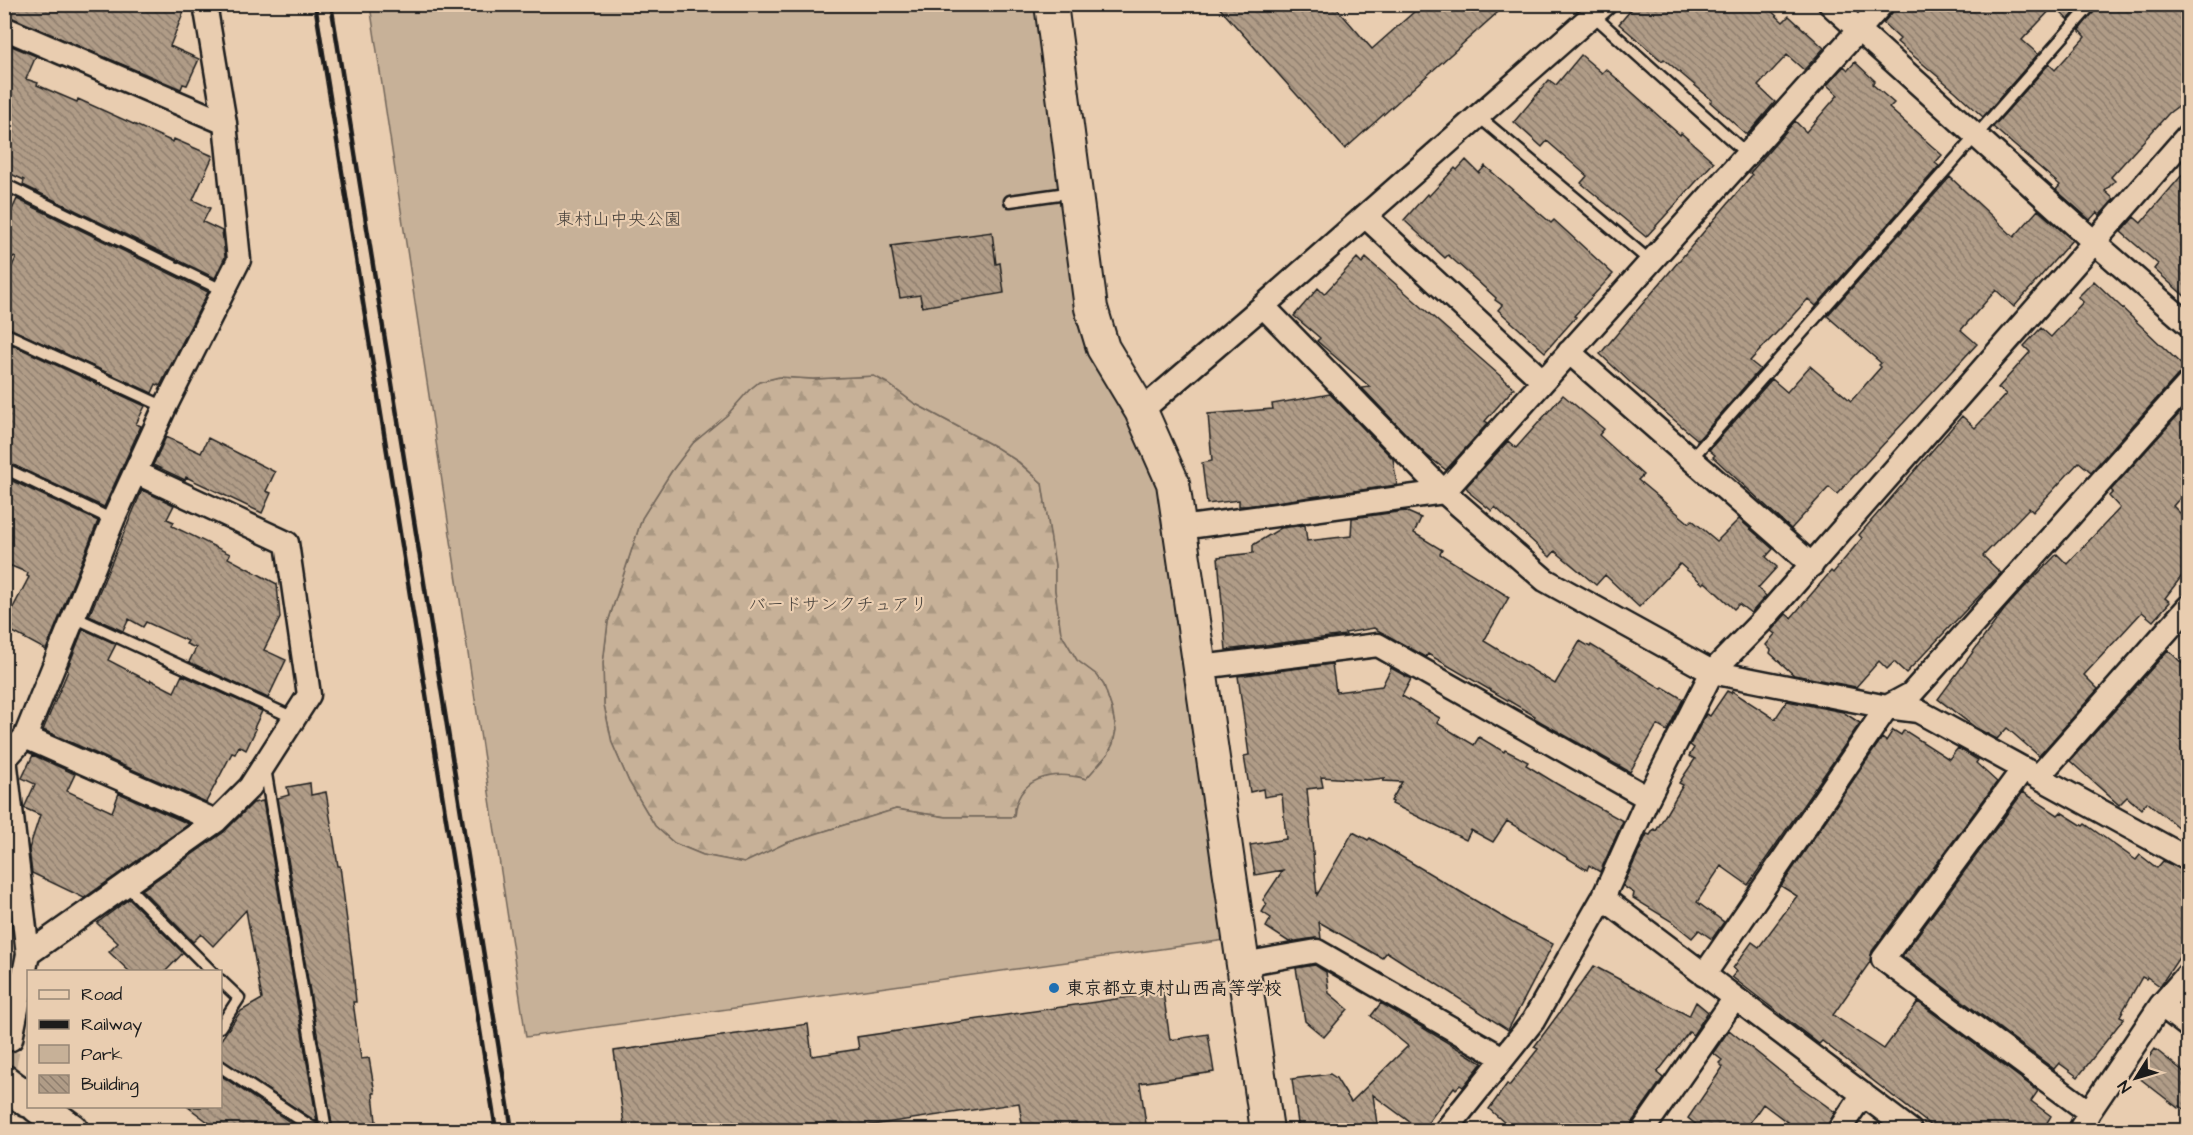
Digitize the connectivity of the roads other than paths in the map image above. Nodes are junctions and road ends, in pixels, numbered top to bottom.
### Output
1 (205, 4) edge
2 (1051, 4) edge
3 (1830, 4) edge
4 (1882, 4) edge
5 (2092, 4) edge
6 (1599, 10) edge
7 (4, 28) edge
8 (1859, 30) junction
9 (1478, 116) junction
10 (225, 123) junction
11 (1976, 135) junction
12 (2188, 135) edge
13 (1747, 154) junction
14 (4, 184) edge
15 (1074, 192) junction
16 (1010, 201) dead end
17 (1365, 216) junction
18 (2094, 242) junction
19 (1650, 261) junction
20 (222, 290) junction
21 (1263, 306) junction
22 (2188, 324) edge
23 (4, 333) edge
24 (1569, 352) junction
25 (1543, 381) junction
26 (2188, 384) edge
27 (165, 406) junction
28 (1141, 411) junction
29 (1691, 459) junction
30 (4, 468) edge
31 (135, 472) junction
32 (1444, 492) junction
33 (113, 520) junction
34 (1181, 528) junction
35 (1812, 565) junction
36 (2188, 607) edge
37 (74, 616) junction
38 (2181, 630) edge
39 (1201, 667) junction
40 (1712, 672) junction
41 (1887, 707) junction
42 (294, 718) junction
43 (26, 737) junction
44 (5, 764) edge
45 (265, 765) junction
46 (2031, 773) junction
47 (1648, 798) junction
48 (216, 820) junction
49 (2188, 859) edge
50 (126, 885) junction
51 (1603, 898) junction
52 (28, 954) junction
53 (1243, 964) junction
54 (210, 970) edge
55 (2188, 974) edge
56 (1704, 975) junction
57 (222, 982) edge
58 (1735, 998) junction
59 (2161, 1005) junction
60 (10, 1006) edge
61 (222, 1024) edge
62 (2188, 1026) edge
63 (11, 1038) tunnel mouth
64 (1503, 1058) junction
65 (222, 1067) edge
66 (4, 1082) edge
67 (1863, 1094) junction
68 (27, 1099) edge
69 (39, 1108) edge
70 (2084, 1121) edge
71 (1451, 1129) edge
72 (71, 1131) edge
73 (316, 1131) edge
74 (326, 1131) edge
75 (1267, 1131) edge
76 (1643, 1131) edge
77 (1839, 1131) edge
78 (1910, 1131) edge

1 - 10 street
2 - 15 street
3 - 8 street
4 - 8 street
5 - 11 lane
6 - 9 street
6 - 13 lane
7 - 10 street
8 - 11 street
8 - 13 street
9 - 17 street
9 - 19 lane
10 - 20 street
11 - 18 street
11 - 29 lane
12 - 18 street
13 - 19 street
14 - 20 lane
15 - 16 lane
15 - 28 street
17 - 21 street
17 - 25 street
18 - 22 street
18 - 35 street
19 - 24 street
20 - 27 street
21 - 28 street
21 - 32 street
23 - 27 lane
24 - 25 street
24 - 29 street
25 - 32 street
26 - 41 street
27 - 31 street
28 - 34 street
29 - 35 street
30 - 33 lane
31 - 33 street
31 - 42 street
32 - 34 street
32 - 40 street
33 - 37 street
34 - 39 street
35 - 40 street
36 - 38 street
37 - 42 lane
37 - 43 street
38 - 46 street
39 - 47 street
39 - 53 street
40 - 41 street
40 - 47 street
41 - 46 street
41 - 56 street
42 - 45 street
43 - 44 street
43 - 48 street
44 - 52 street
45 - 48 street
45 - 74 lane
46 - 49 street
46 - 70 street
47 - 51 street
48 - 50 street
50 - 52 street
50 - 54 lane
51 - 56 street
51 - 64 street
52 - 60 street
53 - 64 street
53 - 75 street
55 - 59 street
56 - 58 street
57 - 61 lane
58 - 67 street
58 - 76 street
59 - 62 street
59 - 70 street
60 - 63 street
64 - 71 street
65 - 73 lane
66 - 68 main road
67 - 77 street
67 - 78 street
69 - 72 main road

